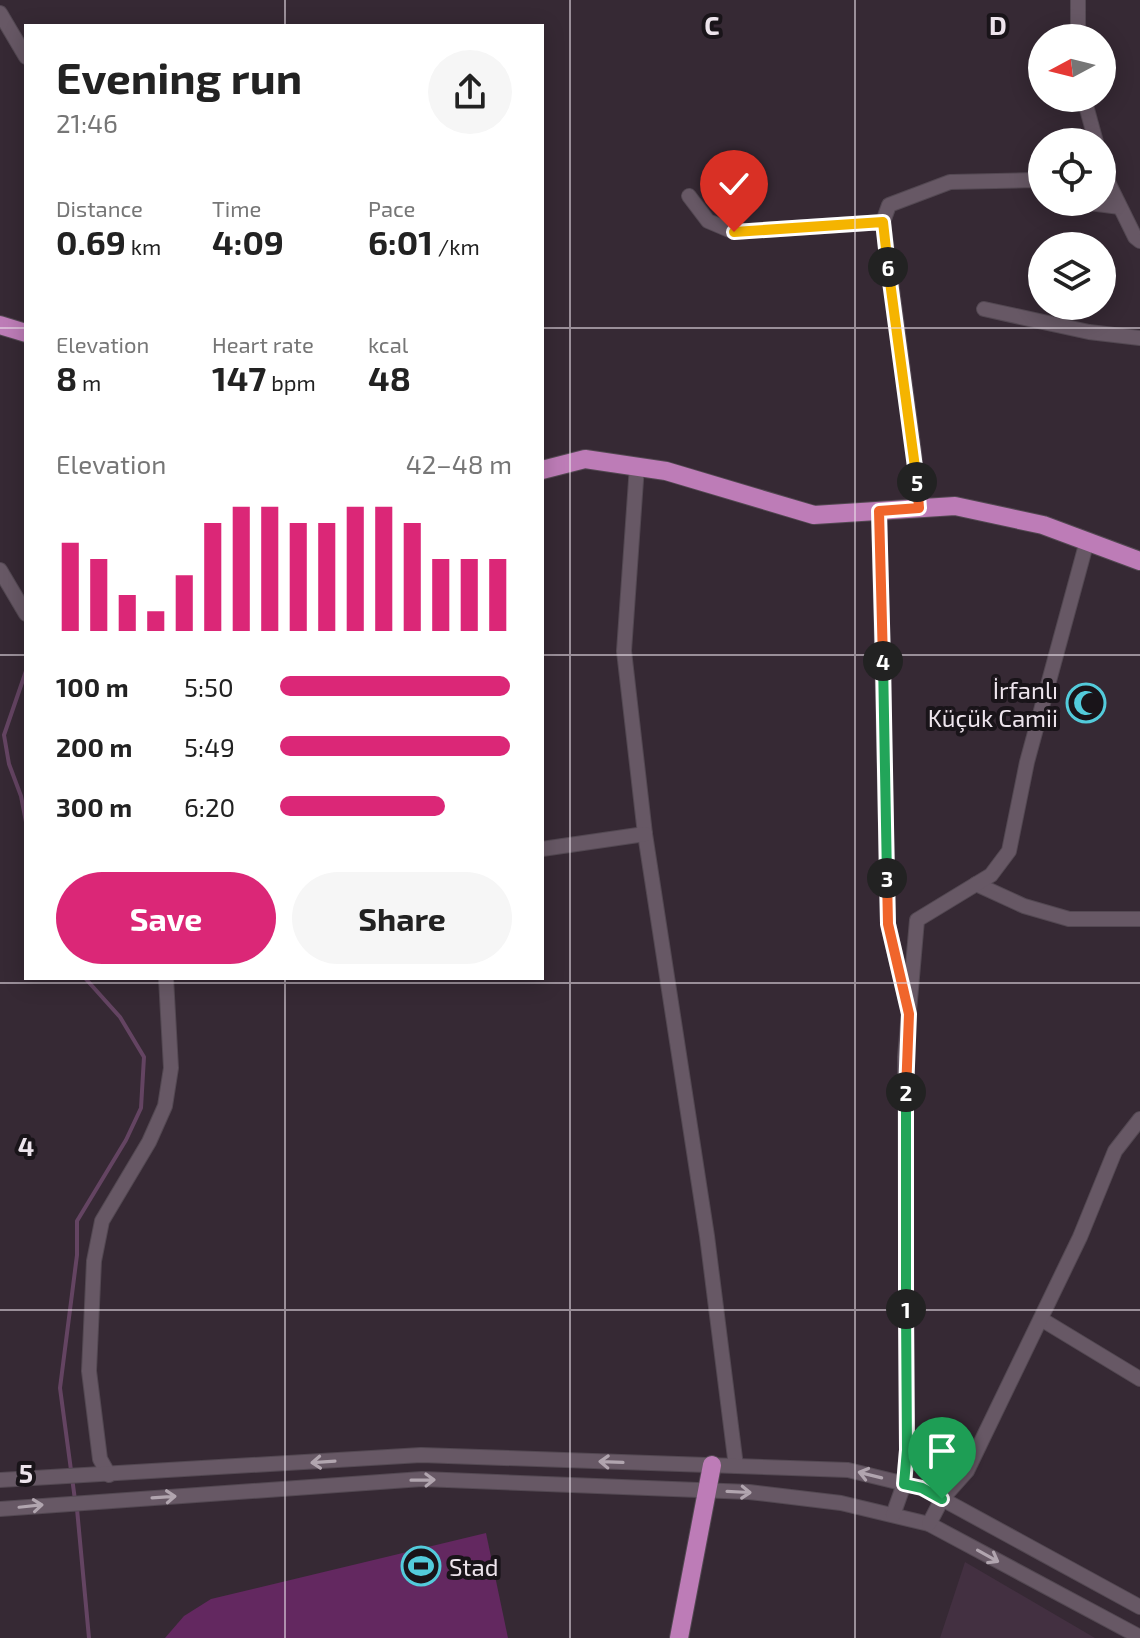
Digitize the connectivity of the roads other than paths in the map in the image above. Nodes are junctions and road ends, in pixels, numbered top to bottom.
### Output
1 (1078, 0) edge
2 (0, 13) edge
3 (1078, 24) edge
4 (24, 54) edge
5 (1028, 180) edge
6 (689, 196) dead end
7 (1116, 199) edge
8 (1116, 206) edge
9 (1120, 207) junction
10 (883, 222) junction
11 (1140, 241) edge
12 (984, 309) dead end
13 (0, 325) edge
14 (24, 332) edge
15 (1140, 338) edge
16 (637, 466) junction
17 (544, 469) edge
18 (919, 508) junction
19 (879, 511) junction
20 (1087, 541) junction
21 (1140, 561) edge
22 (0, 570) edge
23 (24, 611) edge
24 (645, 834) junction
25 (544, 849) edge
26 (976, 884) junction
27 (1140, 919) edge
28 (166, 980) edge
29 (909, 1014) junction
30 (1140, 1119) edge
31 (1041, 1319) junction
32 (1140, 1379) edge
33 (712, 1465) junction
34 (736, 1466) junction
35 (109, 1475) junction
36 (0, 1480) edge
37 (904, 1484) junction
38 (706, 1490) junction
39 (942, 1499) junction
40 (0, 1509) edge
41 (893, 1515) junction
42 (929, 1524) junction
43 (1140, 1607) edge
44 (1140, 1637) edge
45 (679, 1638) edge

1 - 3 street
2 - 4 street
5 - 10 street
6 - 10 street
7 - 9 street
8 - 9 street
9 - 11 street
10 - 18 street
12 - 15 street
13 - 14 main road
16 - 17 main road
16 - 19 main road
16 - 24 street
18 - 19 main road
18 - 20 main road
19 - 29 street
20 - 21 main road
20 - 26 street
22 - 23 street
24 - 25 street
24 - 34 street
26 - 27 street
26 - 29 street
28 - 35 street
29 - 37 street
30 - 31 street
31 - 32 street
31 - 39 street
33 - 34 street
33 -> 35 street
33 - 38 main road
37 -> 34 street
35 - 36 street
37 - 39 street
37 - 41 street
40 -> 38 street
38 -> 41 street
38 - 45 main road
39 - 42 street
39 - 43 street
41 - 42 street
42 -> 44 street

